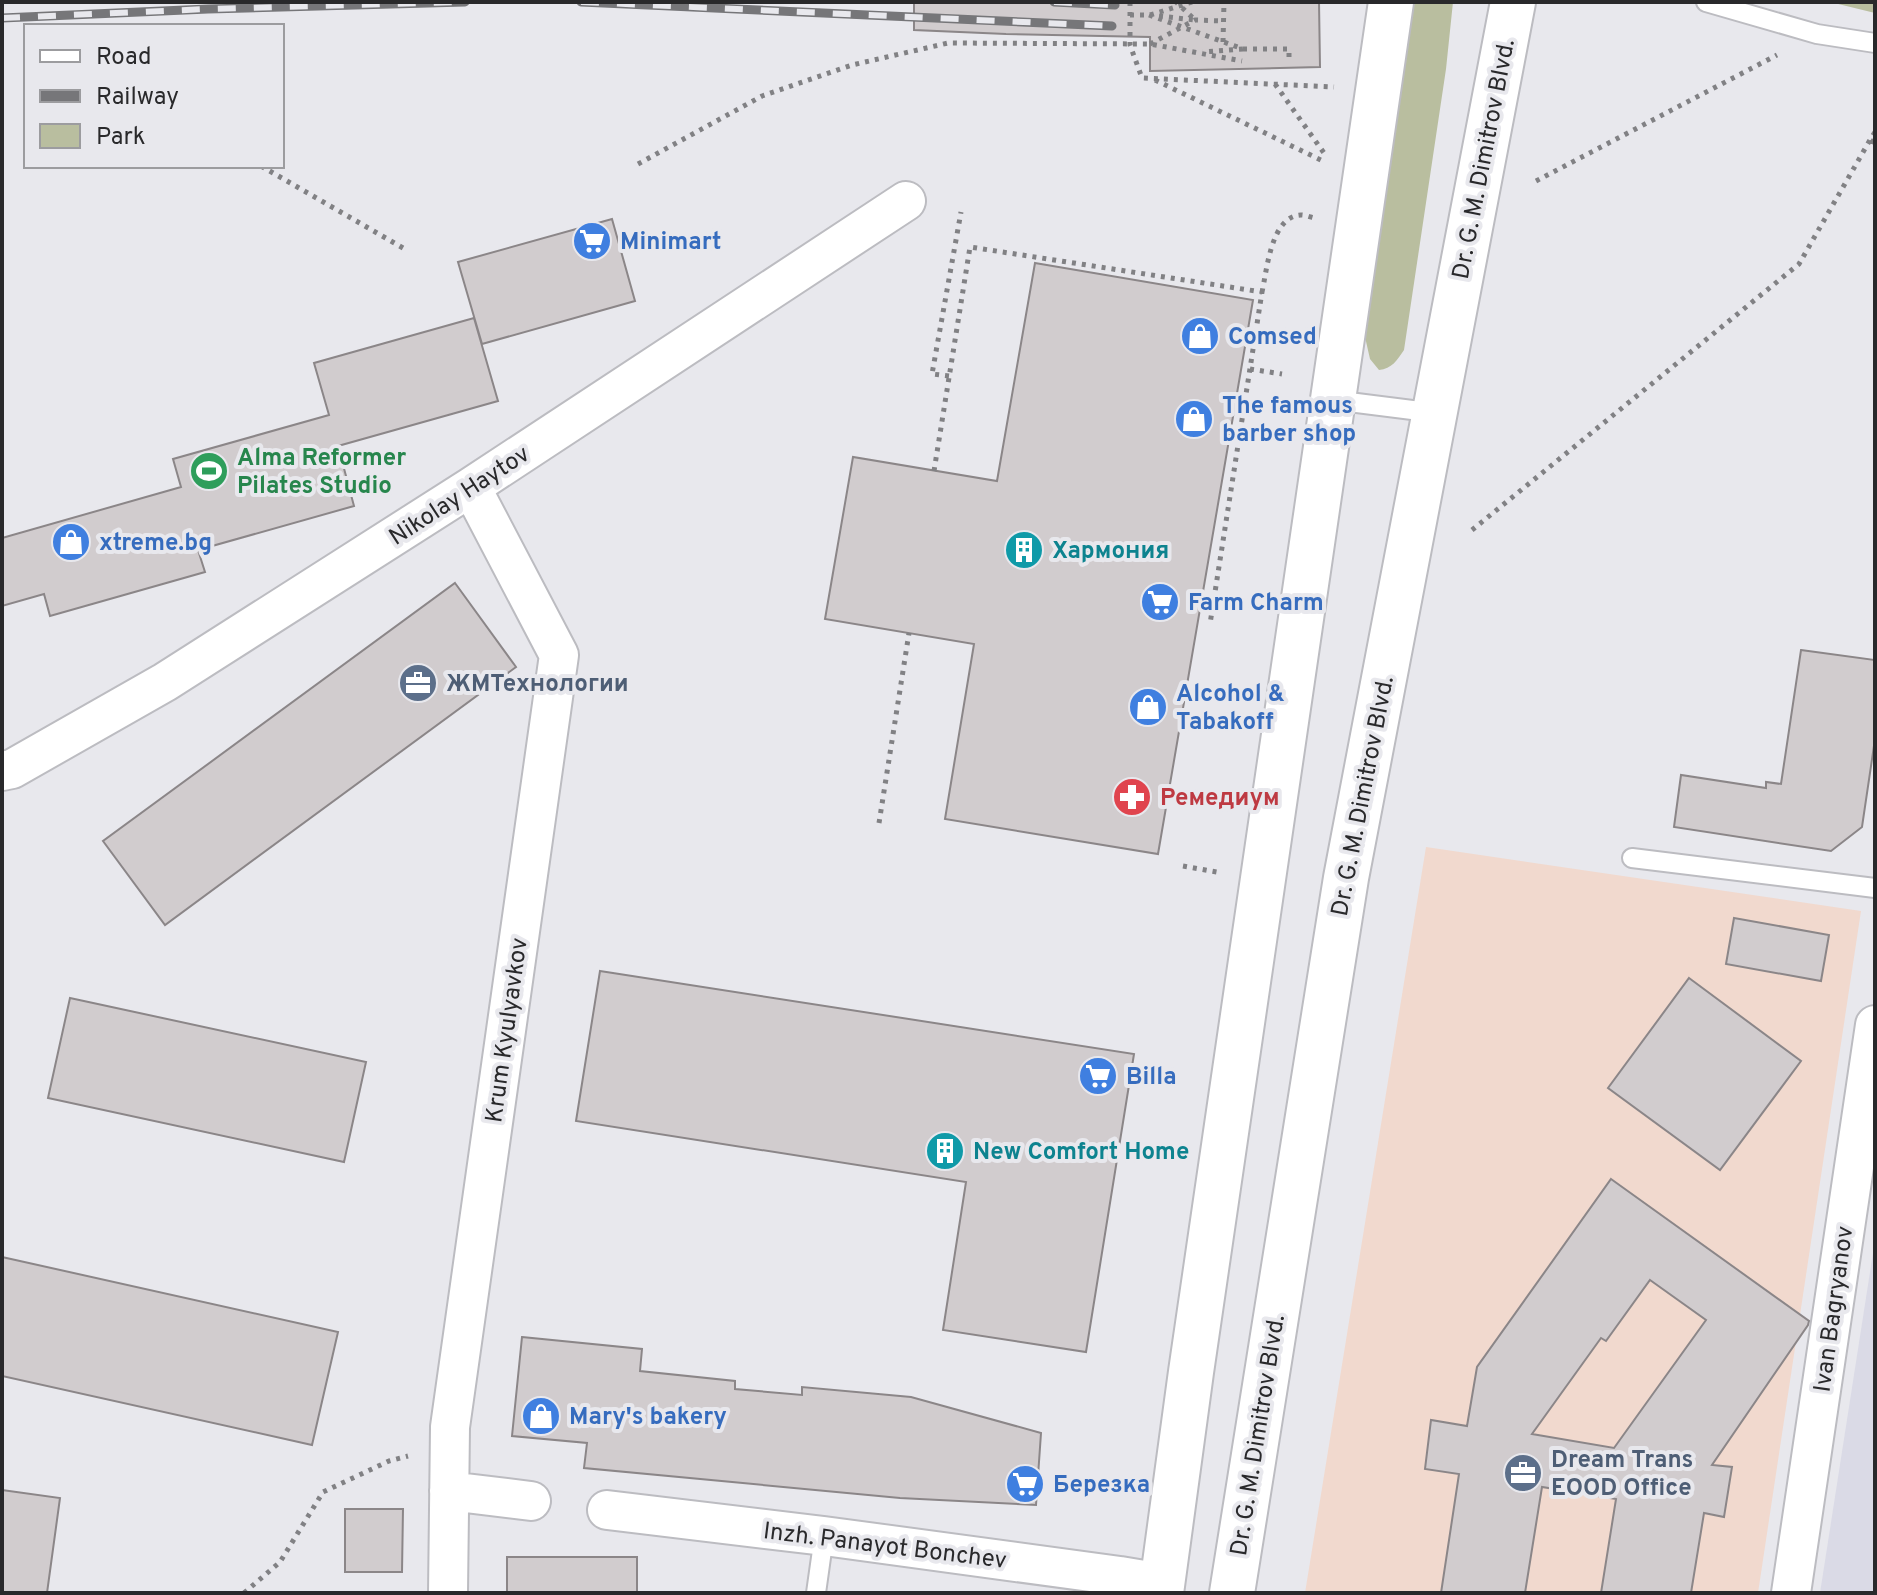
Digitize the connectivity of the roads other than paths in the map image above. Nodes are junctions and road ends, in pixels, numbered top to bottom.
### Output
1 (1391, 2) edge
2 (1513, 2) edge
3 (1706, 2) edge
4 (1875, 43) edge
5 (906, 201) dead end
6 (1333, 400) junction
7 (1436, 413) junction
8 (471, 487) junction
9 (2, 771) edge
10 (1632, 858) dead end
11 (1875, 888) edge
12 (1875, 1025) edge
13 (449, 1491) junction
14 (531, 1501) dead end
15 (607, 1510) dead end
16 (824, 1536) junction
17 (1162, 1588) edge
18 (448, 1593) edge
19 (816, 1593) edge
20 (1232, 1593) edge
21 (1791, 1593) edge

1 - 6 main road
2 - 7 main road, Dr. G. M. Dimitrov Blvd.
3 - 4 lane
5 - 8 street, Nikolay Haytov
6 - 7 lane
6 - 17 main road
7 - 20 main road, Dr. G. M. Dimitrov Blvd.
8 - 9 street, Nikolay Haytov
8 - 13 street, Krum Kyulyavkov
10 - 11 lane
12 - 21 street, Ivan Bagryanov
13 - 14 street
13 - 18 street, Krum Kyulyavkov
15 - 16 street, Inzh. Panayot Bonchev
16 - 17 street, Inzh. Panayot Bonchev
16 - 19 lane

